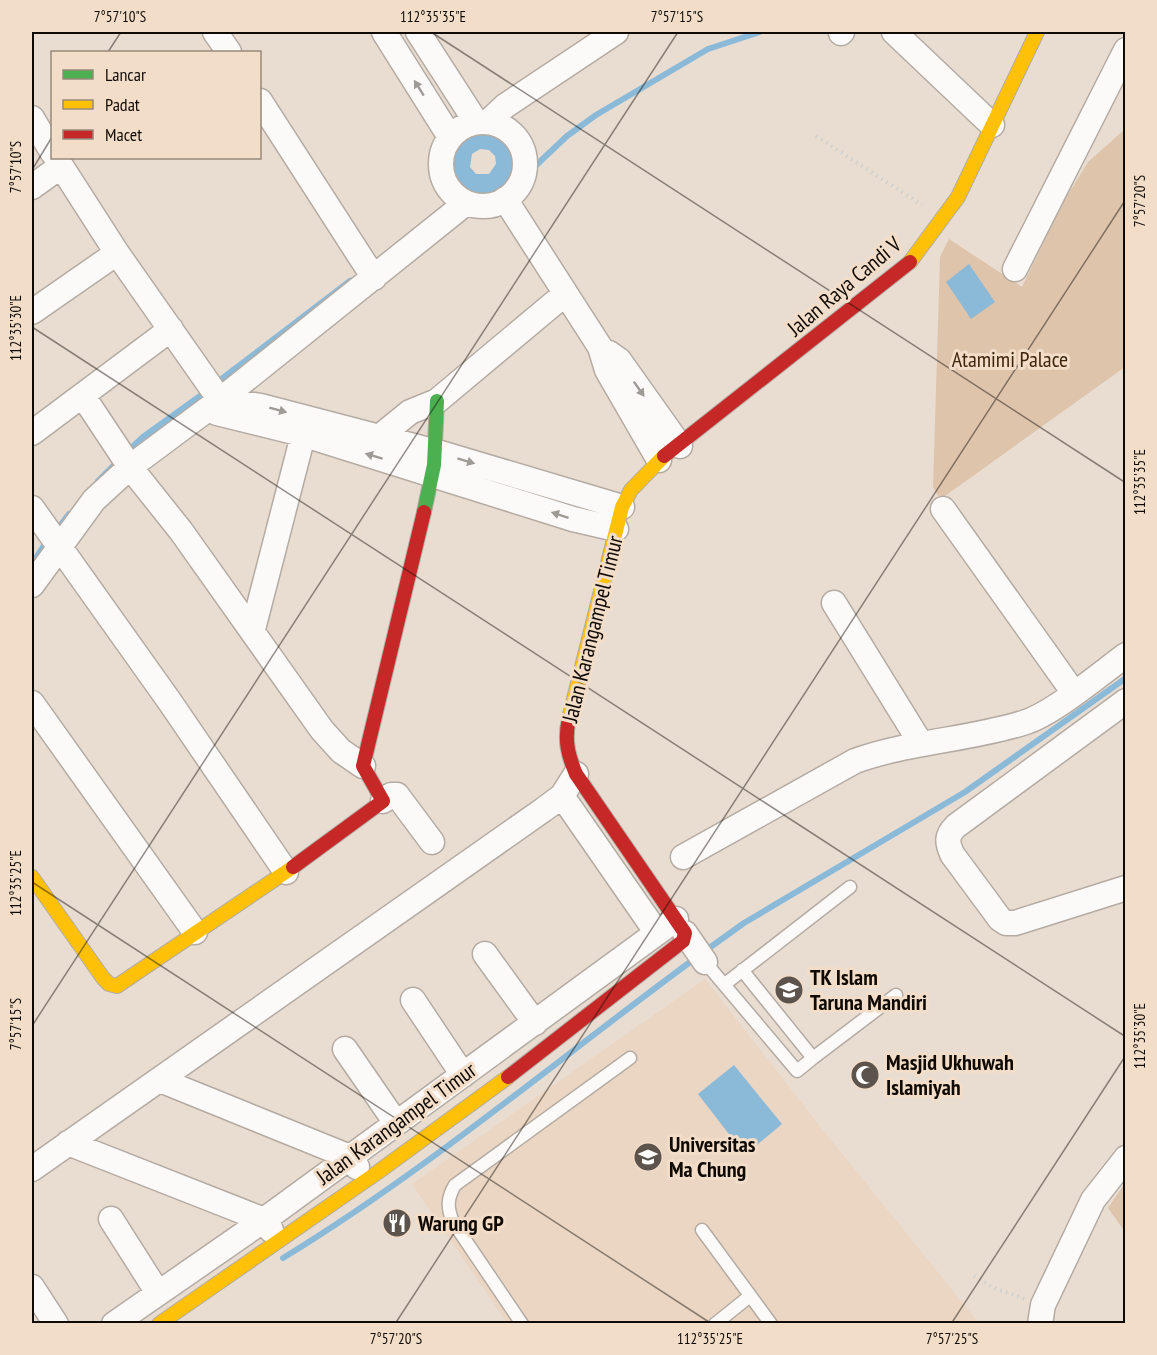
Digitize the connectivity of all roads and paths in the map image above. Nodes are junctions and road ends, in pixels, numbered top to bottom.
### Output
1 (215, 32) edge
2 (386, 32) edge
3 (418, 32) edge
4 (616, 32) edge
5 (894, 32) edge
6 (1037, 32) edge
7 (586, 40) edge
8 (1125, 50) edge
9 (228, 51) edge
10 (261, 102) edge
11 (32, 118) edge
12 (482, 122) junction
13 (992, 125) junction
14 (816, 136) dead end
15 (450, 137) junction
16 (51, 150) edge
17 (56, 159) edge
18 (32, 187) edge
19 (505, 199) junction
20 (466, 202) junction
21 (942, 220) junction
22 (117, 253) junction
23 (1015, 269) dead end
24 (374, 278) junction
25 (565, 294) junction
26 (32, 312) edge
27 (171, 329) junction
28 (600, 347) junction
29 (83, 396) junction
30 (213, 398) junction
31 (437, 401) junction
32 (304, 426) junction
33 (32, 433) edge
34 (378, 438) junction
35 (680, 446) junction
36 (125, 460) junction
37 (659, 460) junction
38 (435, 463) junction
39 (32, 508) edge
40 (623, 509) junction
41 (943, 509) dead end
42 (53, 538) junction
43 (32, 585) edge
44 (834, 603) dead end
45 (253, 629) junction
46 (1125, 655) edge
47 (1074, 693) junction
48 (1125, 701) edge
49 (32, 703) edge
50 (920, 742) junction
51 (363, 766) junction
52 (576, 774) junction
53 (562, 796) junction
54 (383, 801) junction
55 (432, 842) dead end
56 (683, 857) dead end
57 (286, 872) junction
58 (32, 877) edge
59 (850, 887) dead end
60 (1125, 888) edge
61 (195, 932) junction
62 (683, 939) junction
63 (486, 954) dead end
64 (742, 970) junction
65 (725, 984) junction
66 (896, 994) dead end
67 (412, 1000) dead end
68 (535, 1023) junction
69 (345, 1049) dead end
70 (630, 1058) dead end
71 (813, 1058) junction
72 (463, 1074) junction
73 (160, 1080) junction
74 (396, 1123) junction
75 (68, 1143) junction
76 (350, 1157) junction
77 (1125, 1158) edge
78 (32, 1169) edge
79 (367, 1181) junction
80 (111, 1219) dead end
81 (264, 1220) junction
82 (702, 1230) dead end
83 (278, 1241) junction
84 (974, 1276) dead end
85 (32, 1287) edge
86 (158, 1293) junction
87 (750, 1296) junction
88 (1042, 1318) edge
89 (56, 1323) edge
90 (114, 1323) edge
91 (159, 1323) edge
92 (522, 1323) edge
93 (715, 1323) edge
94 (771, 1323) edge

1 - 9 street
15 -> 2 street
3 - 12 street
4 - 7 street
5 - 13 street
6 - 13 street, Jalan Raya Candi V
7 - 12 street
8 - 23 street
10 - 24 street
11 - 16 street
12 - 15 street
12 - 19 street
13 - 21 street, Jalan Raya Candi V
14 - 21 path
15 - 20 street
17 - 18 street
17 - 22 street
19 - 20 street
19 - 25 street
20 - 24 street
21 - 35 street, Jalan Raya Candi V
22 - 26 street
22 - 27 street
24 - 30 street
25 - 28 street
25 - 31 street
27 - 29 street
27 - 30 street
28 -> 35 street
28 - 37 street
29 - 33 street
29 - 36 street
30 - 32 street
30 - 36 street
31 - 34 street
31 - 38 street
32 - 34 street
38 -> 32 street
32 - 45 street
34 - 38 street
35 - 37 street, Jalan Raya Candi V
36 - 42 street
36 - 45 street
37 - 40 street, Jalan Raya Candi V
38 - 40 street
38 - 51 street
39 - 42 street
40 - 52 street, Jalan Karangampel Timur
41 - 47 street
42 - 43 street
42 - 57 street
44 - 50 street
45 - 51 street
46 - 47 street
47 - 50 street
48 - 60 street
49 - 61 street
50 - 56 street
51 - 54 street
52 - 53 street
52 - 62 street, Jalan Karangampel Timur
53 - 62 street
53 - 73 street
54 - 55 street
54 - 57 street
57 - 61 street
58 - 61 street
59 - 64 lane
62 - 65 lane
62 - 68 street, Jalan Karangampel Timur
62 - 79 street, Jalan Karangampel Timur
63 - 68 street
64 - 65 lane
64 - 71 lane
65 - 71 lane
66 - 71 lane
67 - 72 street
68 - 72 street, Jalan Karangampel Timur
69 - 74 street
70 - 92 lane
72 - 74 street, Jalan Karangampel Timur
73 - 75 street
73 - 76 street
74 - 76 street, Jalan Karangampel Timur
75 - 78 street
75 - 81 street
76 - 79 street
76 - 81 street, Jalan Karangampel Timur
77 - 88 street
79 - 83 street, Jalan Karangampel Timur
80 - 86 street
81 - 83 street
81 - 86 street, Jalan Karangampel Timur
82 - 87 lane
83 - 91 street, Jalan Karangampel Timur
84 - 88 path
85 - 89 street
86 - 90 street, Jalan Karangampel Timur
87 - 93 lane
87 - 94 lane

